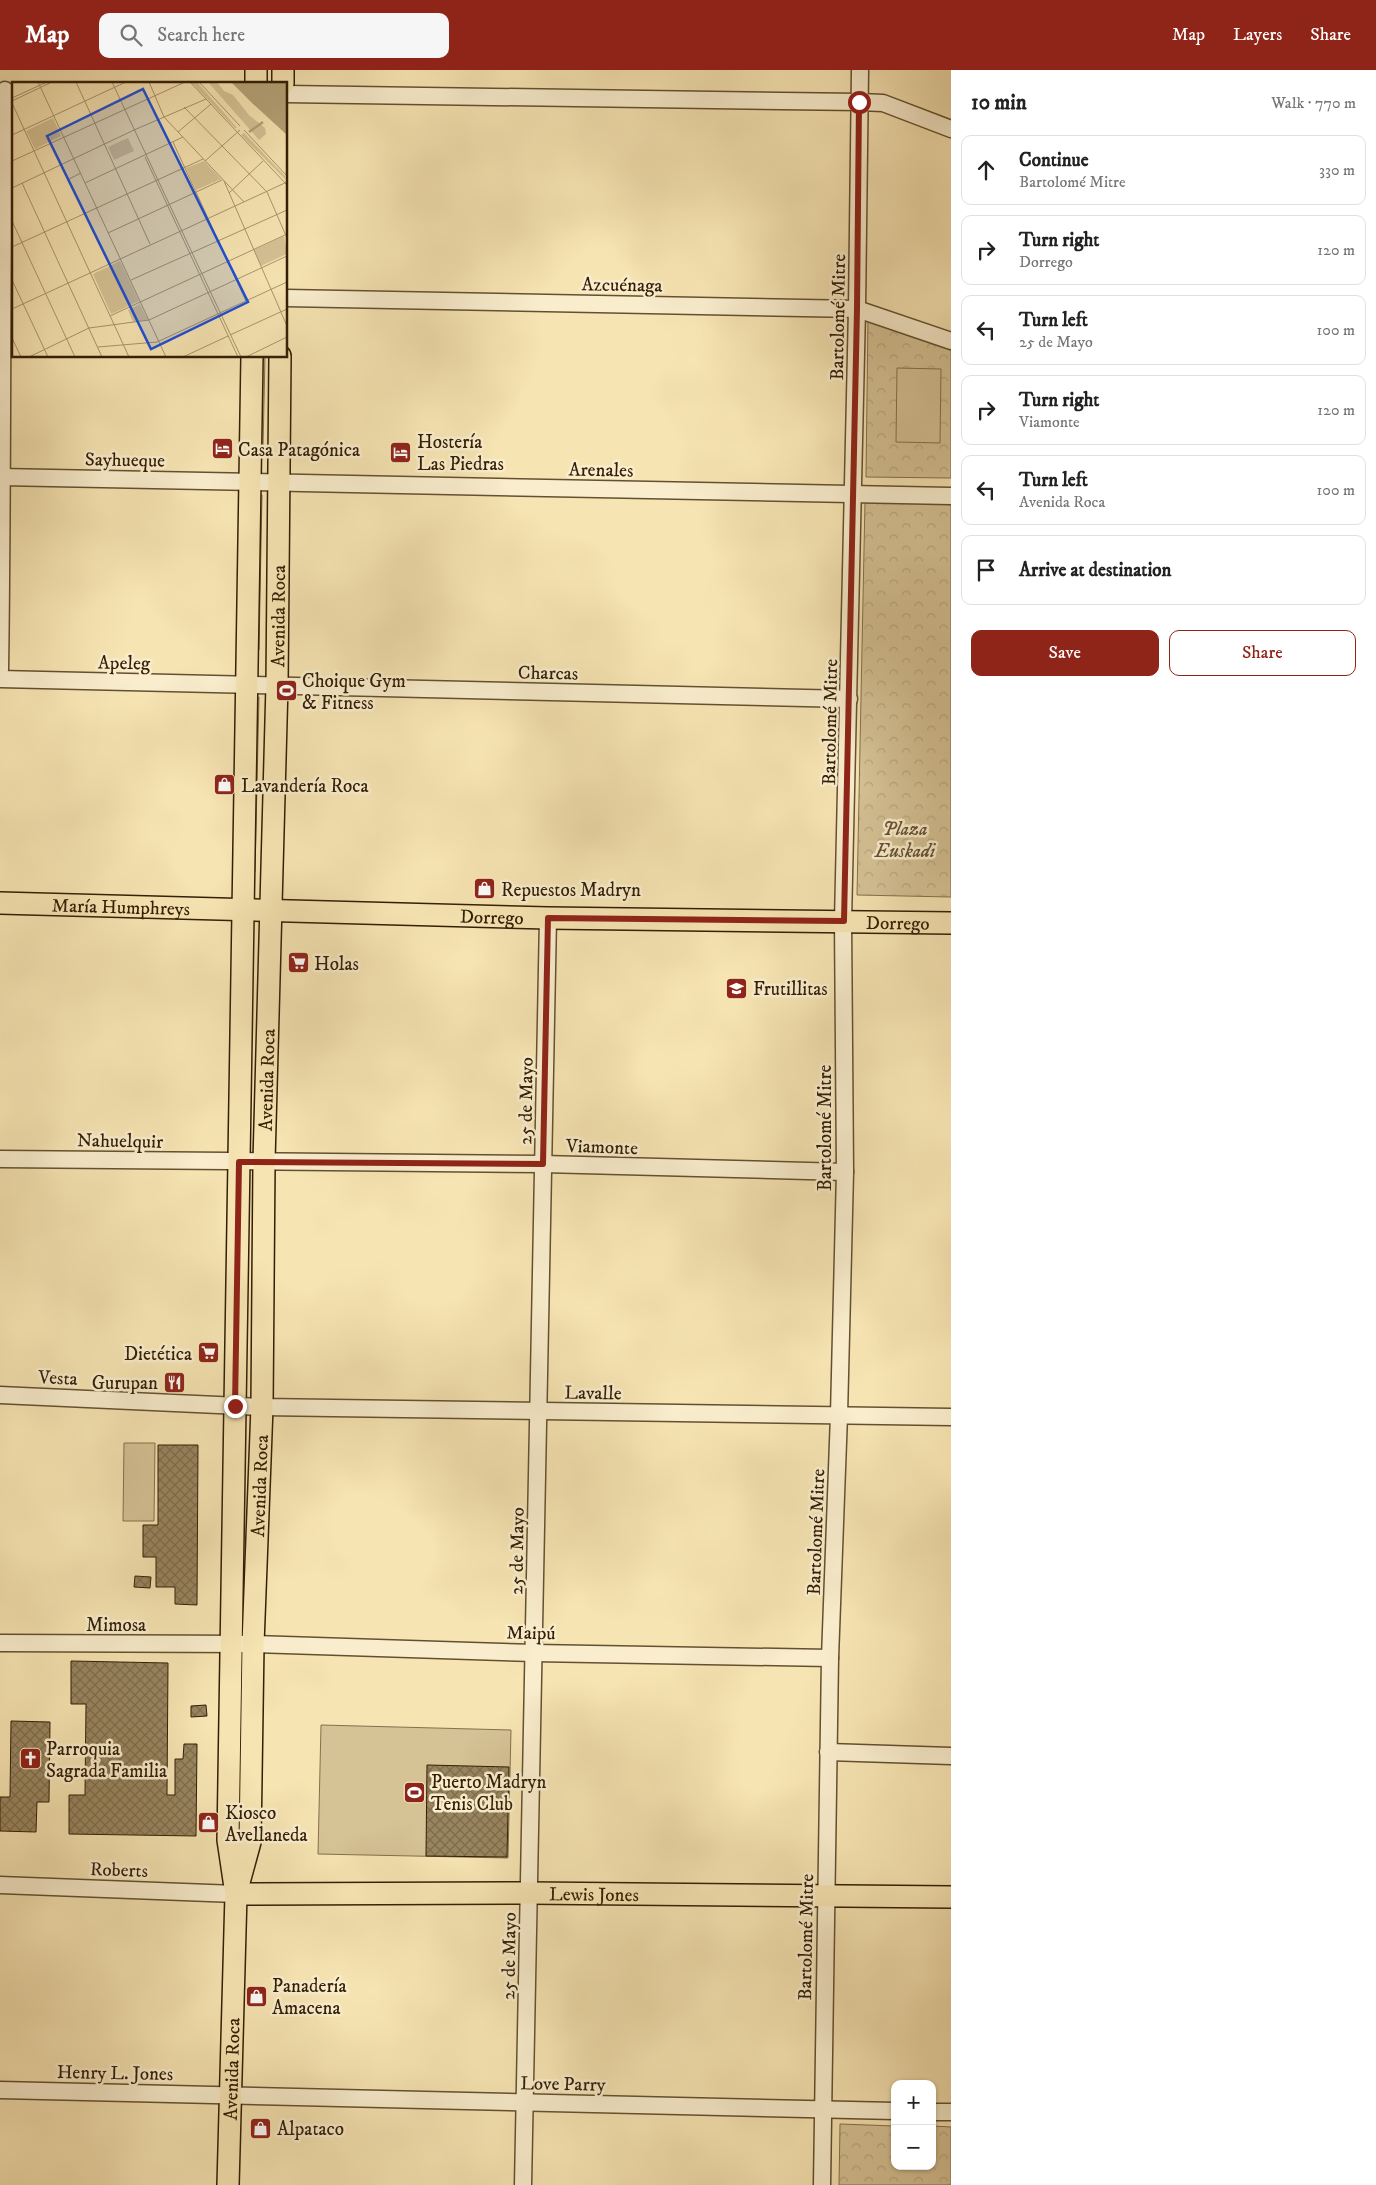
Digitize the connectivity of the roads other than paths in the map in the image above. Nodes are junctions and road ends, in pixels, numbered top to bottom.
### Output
1 (860, 70) edge
2 (6, 90) edge
3 (288, 94) edge
4 (859, 102) junction
5 (951, 129) edge
6 (5, 297) edge
7 (288, 298) edge
8 (857, 309) junction
9 (951, 341) edge
10 (252, 358) edge
11 (280, 358) edge
12 (2, 477) edge
13 (250, 481) junction
14 (279, 481) junction
15 (854, 495) junction
16 (951, 496) edge
17 (0, 670) edge
18 (0, 679) edge
19 (246, 685) junction
20 (277, 685) junction
21 (850, 699) junction
22 (0, 903) edge
23 (243, 909) junction
24 (270, 910) junction
25 (548, 918) junction
26 (844, 921) junction
27 (951, 923) edge
28 (0, 1159) edge
29 (264, 1161) junction
30 (239, 1162) junction
31 (543, 1164) junction
32 (845, 1172) junction
33 (0, 1395) edge
34 (235, 1406) junction
35 (262, 1407) junction
36 (538, 1412) junction
37 (839, 1415) junction
38 (951, 1417) edge
39 (0, 1643) edge
40 (253, 1644) junction
41 (231, 1645) junction
42 (534, 1653) junction
43 (830, 1658) junction
44 (828, 1752) junction
45 (951, 1756) edge
46 (0, 1885) edge
47 (529, 1893) junction
48 (236, 1894) junction
49 (826, 1896) junction
50 (951, 1897) edge
51 (0, 2090) edge
52 (230, 2094) junction
53 (525, 2102) junction
54 (822, 2109) junction
55 (891, 2111) edge
56 (936, 2112) edge
57 (951, 2112) edge
58 (228, 2185) edge
59 (523, 2185) edge
60 (822, 2185) edge

1 - 4 street, Bartolomé Mitre
2 - 6 street
3 - 4 street
4 - 5 street
4 - 8 street, Bartolomé Mitre
6 - 12 street
7 - 8 street, Azcuénaga
8 - 9 street, Azcuénaga
8 - 15 street, Bartolomé Mitre
10 - 13 main road, Avenida Roca
11 - 14 main road, Avenida Roca
12 - 13 street, Sayhueque
12 - 17 street
13 - 14 street, Arenales
13 - 19 main road, Avenida Roca
14 - 15 street, Arenales
14 - 20 main road, Avenida Roca
15 - 16 street, Arenales
15 - 21 street, Bartolomé Mitre
18 - 19 street, Apeleg
19 - 20 street, Charcas
19 - 23 main road, Avenida Roca
20 - 21 street, Charcas
20 - 24 main road, Avenida Roca
21 - 26 street, Bartolomé Mitre
22 - 23 main road, María Humphreys
23 - 24 main road, Dorrego
23 - 30 main road, Avenida Roca
24 - 25 main road, Dorrego
24 - 29 main road, Avenida Roca
25 - 26 main road, Dorrego
25 - 31 street, 25 de Mayo
26 - 27 main road, Dorrego
26 - 32 street, Bartolomé Mitre
28 - 30 street, Nahuelquir
29 - 30 street, Viamonte
29 - 31 street, Viamonte
29 - 35 main road, Avenida Roca
30 - 34 main road, Avenida Roca
31 - 32 street, Viamonte
31 - 36 street, 25 de Mayo
32 - 37 street, Bartolomé Mitre
33 - 34 street, Vesta
34 - 35 street, Lavalle
34 - 41 main road, Avenida Roca
35 - 36 street, Lavalle
35 - 40 main road, Avenida Roca
36 - 37 street, Lavalle
36 - 42 street, 25 de Mayo
37 - 38 street, Lavalle
37 - 43 street, Bartolomé Mitre
39 - 41 street, Mimosa
40 - 41 street, Maipú
40 - 42 street, Maipú
40 - 48 main road, Avenida Roca
41 - 48 main road, Avenida Roca
42 - 43 street, Maipú
42 - 47 street, 25 de Mayo
43 - 44 street, Bartolomé Mitre
44 - 45 street
44 - 49 street, Bartolomé Mitre
46 - 48 street, Roberts
47 - 48 main road, Lewis Jones
47 - 49 main road, Lewis Jones
47 - 53 street, 25 de Mayo
48 - 52 main road, Avenida Roca
49 - 50 main road, Lewis Jones
49 - 54 street, Bartolomé Mitre
51 - 52 street, Henry L. Jones
52 - 53 street, Love Parry
52 - 58 main road, Avenida Roca
53 - 54 street, Love Parry
53 - 59 street, 25 de Mayo
54 - 55 street, Love Parry
54 - 60 street, Bartolomé Mitre
56 - 57 street

